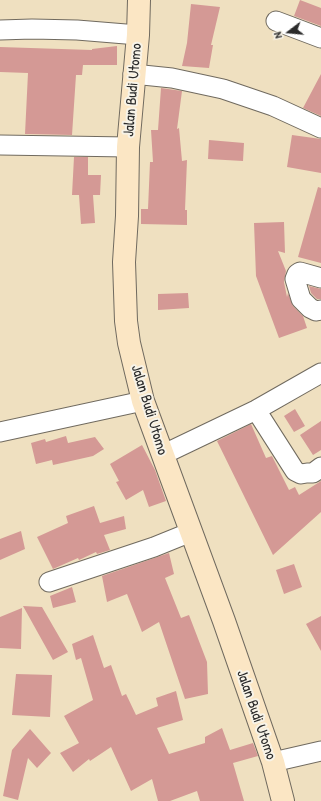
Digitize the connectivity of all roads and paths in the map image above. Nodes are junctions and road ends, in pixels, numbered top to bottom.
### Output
1 (139, 0) edge
2 (276, 21) dead end
3 (0, 30) edge
4 (138, 35) junction
5 (321, 38) edge
6 (133, 74) junction
7 (321, 128) edge
8 (0, 145) edge
9 (128, 147) junction
10 (321, 278) edge
11 (321, 310) edge
12 (321, 373) edge
13 (143, 401) junction
14 (256, 410) junction
15 (0, 432) edge
16 (162, 455) junction
17 (321, 467) edge
18 (191, 532) junction
19 (48, 582) dead end
20 (321, 751) edge
21 (273, 762) junction
22 (283, 801) edge

1 - 4 main road, Jalan Budi Utomo
2 - 5 street
3 - 4 street
4 - 6 main road, Jalan Budi Utomo
6 - 7 street
6 - 9 main road, Jalan Budi Utomo
8 - 9 street
9 - 13 main road, Jalan Budi Utomo
10 - 11 street
12 - 14 street
13 - 15 street
13 - 16 main road, Jalan Budi Utomo
14 - 16 street
14 - 17 street
16 - 18 main road, Jalan Budi Utomo
18 - 19 street
18 - 21 main road, Jalan Budi Utomo
20 - 21 street
21 - 22 main road, Jalan Budi Utomo

